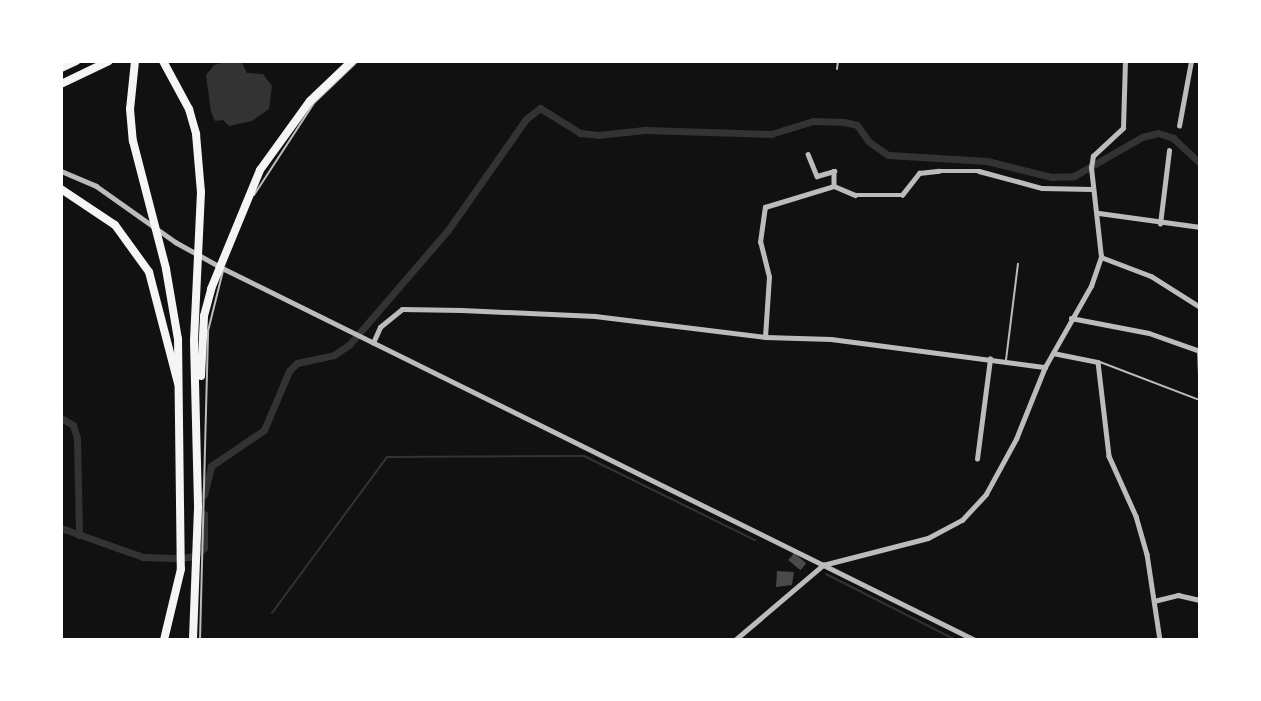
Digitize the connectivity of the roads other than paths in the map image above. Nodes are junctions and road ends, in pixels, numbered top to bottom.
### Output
1 (76, 61) edge
2 (109, 61) edge
3 (135, 61) edge
4 (163, 61) edge
5 (352, 61) edge
6 (359, 61) edge
7 (838, 61) edge
8 (1125, 61) edge
9 (1191, 61) edge
10 (61, 68) edge
11 (837, 69) dead end
12 (61, 84) edge
13 (1179, 126) dead end
14 (1169, 151) dead end
15 (808, 154) dead end
16 (61, 171) edge
17 (834, 186) junction
18 (1092, 187) junction
19 (61, 191) edge
20 (1099, 213) junction
21 (95, 216) dead end
22 (1160, 224) junction
23 (1200, 228) edge
24 (1101, 257) junction
25 (1018, 264) dead end
26 (224, 269) junction
27 (1200, 307) edge
28 (1071, 318) junction
29 (765, 337) junction
30 (373, 343) junction
31 (1199, 351) edge
32 (1053, 354) junction
33 (990, 359) junction
34 (1006, 360) junction
35 (1098, 362) junction
36 (1045, 367) junction
37 (181, 391) junction
38 (1198, 399) edge
39 (196, 439) junction
40 (977, 459) dead end
41 (822, 565) junction
42 (1200, 600) edge
43 (1154, 601) junction
44 (162, 640) edge
45 (193, 640) edge
46 (200, 640) edge
47 (735, 640) edge
48 (975, 640) edge
49 (1160, 640) edge

1 - 10 highway
2 - 12 highway
3 - 37 highway
4 - 39 highway
5 - 39 highway
6 - 26 lane
7 - 11 lane
8 - 18 street
9 - 13 street
14 - 22 street
15 - 17 street
16 - 26 street
17 - 18 street
17 - 29 street
18 - 20 street
19 - 21 street
19 - 37 highway
20 - 22 street
20 - 24 street
22 - 23 street
24 - 27 street
24 - 28 street
25 - 34 lane
26 - 30 street
26 - 46 lane
28 - 31 street
28 - 32 street
29 - 30 street
29 - 33 street
30 - 41 street
31 - 38 lane
32 - 35 street
32 - 36 street
33 - 34 street
33 - 40 street
34 - 36 street
35 - 38 lane
35 - 43 street
36 - 41 street
37 - 44 highway
39 - 45 highway
41 - 47 street
41 - 48 street
42 - 43 street
43 - 49 street

